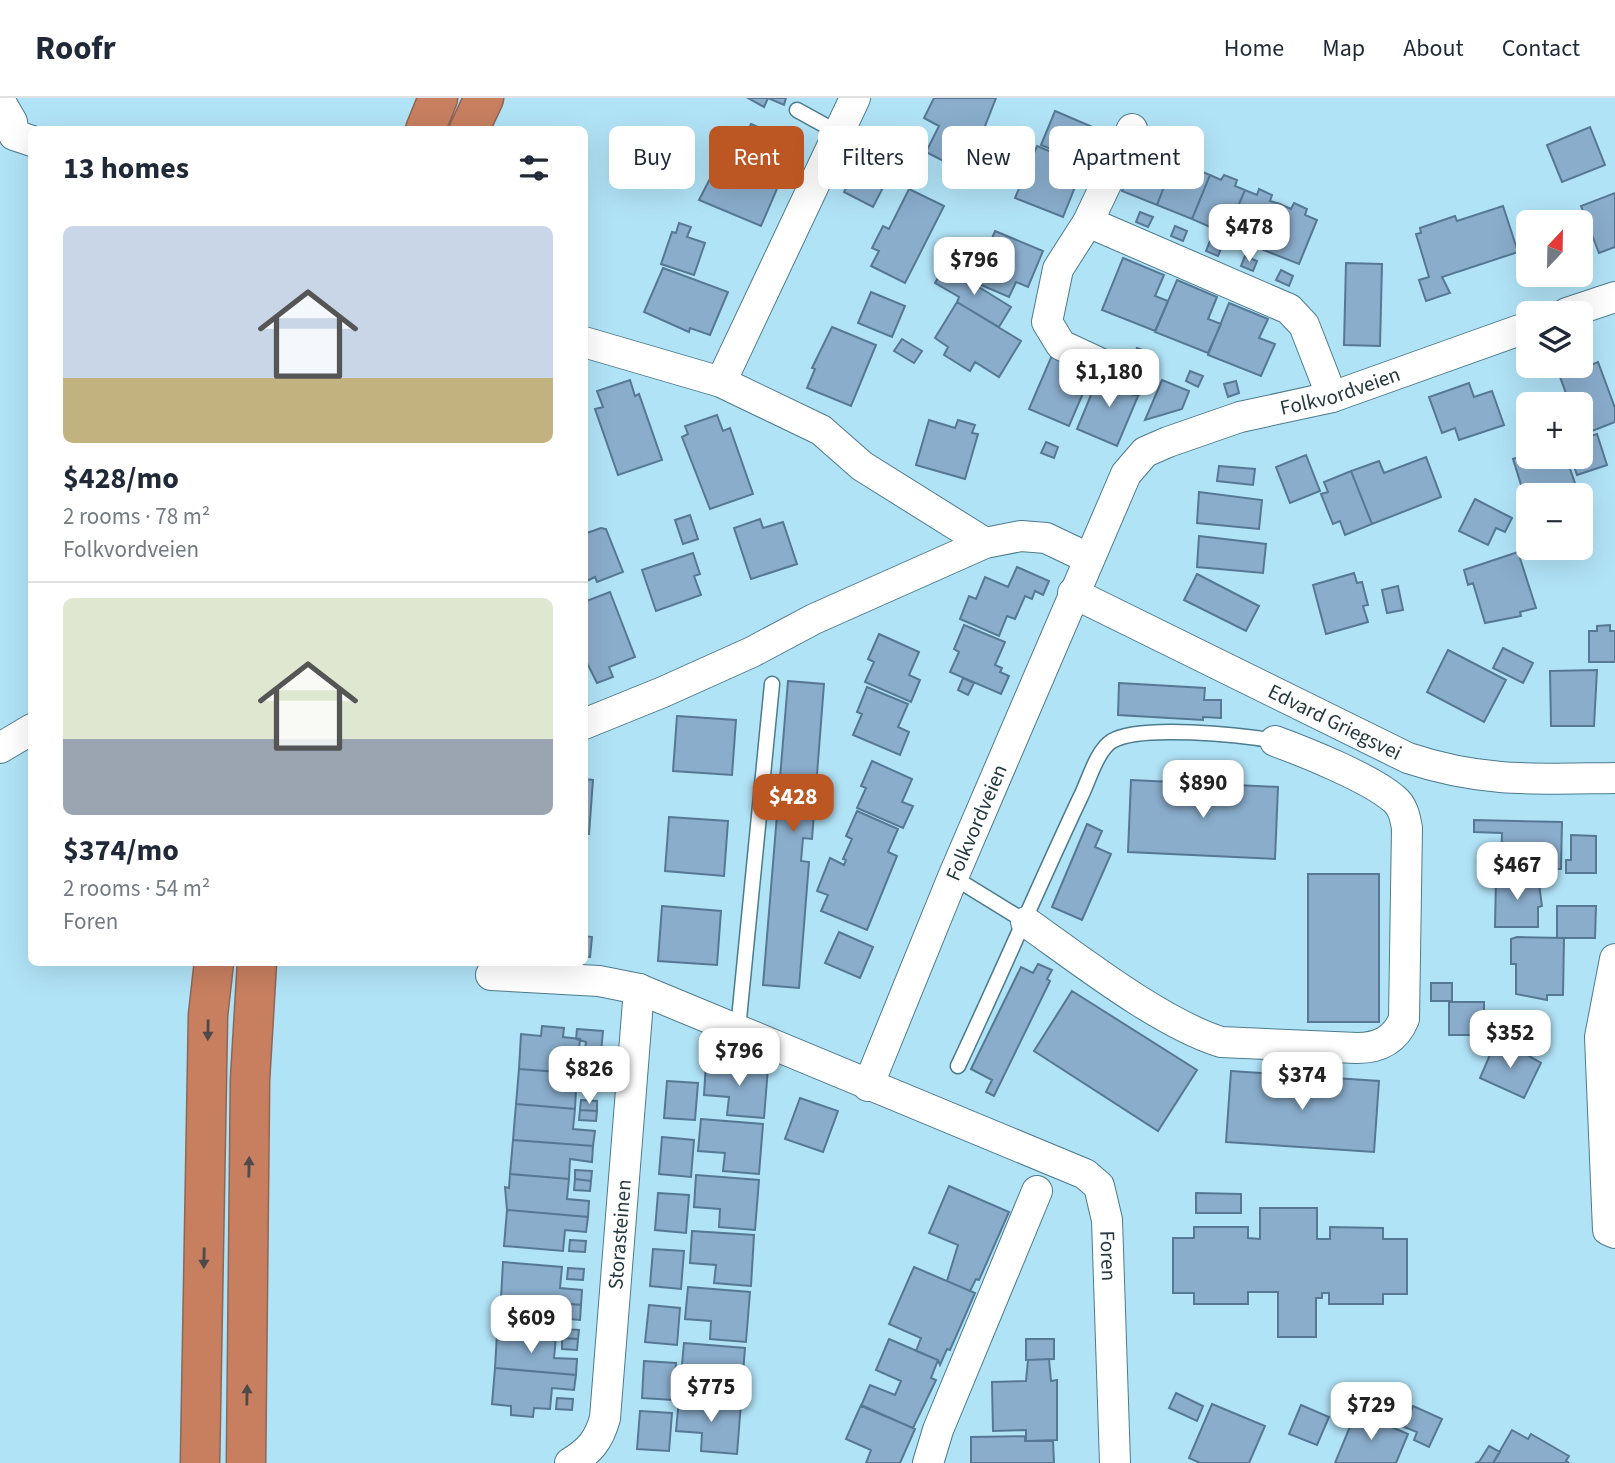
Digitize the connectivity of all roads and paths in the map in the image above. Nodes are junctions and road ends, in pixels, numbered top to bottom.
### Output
1 (438, 98) edge
2 (484, 98) edge
3 (855, 98) edge
4 (0, 101) edge
5 (797, 110) dead end
6 (427, 126) edge
7 (471, 126) edge
8 (826, 126) edge
9 (840, 126) edge
10 (28, 140) edge
11 (818, 173) edge
12 (1104, 189) edge
13 (1088, 222) junction
14 (1615, 297) edge
15 (1593, 304) edge
16 (1516, 331) edge
17 (588, 343) edge
18 (1136, 380) dead end
19 (721, 382) junction
20 (1332, 397) junction
21 (985, 543) junction
22 (1088, 558) junction
23 (1073, 593) junction
24 (772, 684) dead end
25 (588, 722) edge
26 (28, 731) edge
27 (1275, 741) joint
28 (0, 748) edge
29 (1615, 778) edge
30 (953, 877) junction
31 (1026, 922) junction
32 (1615, 959) edge
33 (214, 966) edge
34 (257, 966) edge
35 (492, 975) dead end
36 (639, 989) junction
37 (738, 1029) junction
38 (958, 1066) dead end
39 (867, 1086) junction
40 (1037, 1191) dead end
41 (1615, 1233) edge
42 (201, 1463) edge
43 (246, 1463) edge
44 (570, 1463) edge
45 (928, 1463) edge
46 (1115, 1463) edge

1 - 6 highway
2 - 7 highway
3 - 9 street
4 - 10 street
5 - 8 lane
11 - 19 street
12 - 13 street
13 - 18 street
13 - 20 street
14 - 15 street
16 - 20 street, Folkvordveien
17 - 19 street
19 - 21 street
20 - 22 street, Folkvordveien
21 - 22 street
21 - 25 street
22 - 23 street, Folkvordveien
23 - 29 street, Edvard Griegsvei
23 - 30 street, Folkvordveien
24 - 37 lane
26 - 28 street
27 - 31 lane
27 - 31 street
30 - 31 lane
30 - 39 street, Folkvordveien
31 - 38 lane
32 - 41 street
33 -> 42 highway
43 -> 34 highway
35 - 36 street
36 - 37 street
36 - 44 street, Storasteinen
37 - 39 street
39 - 46 street, Foren
40 - 45 street

